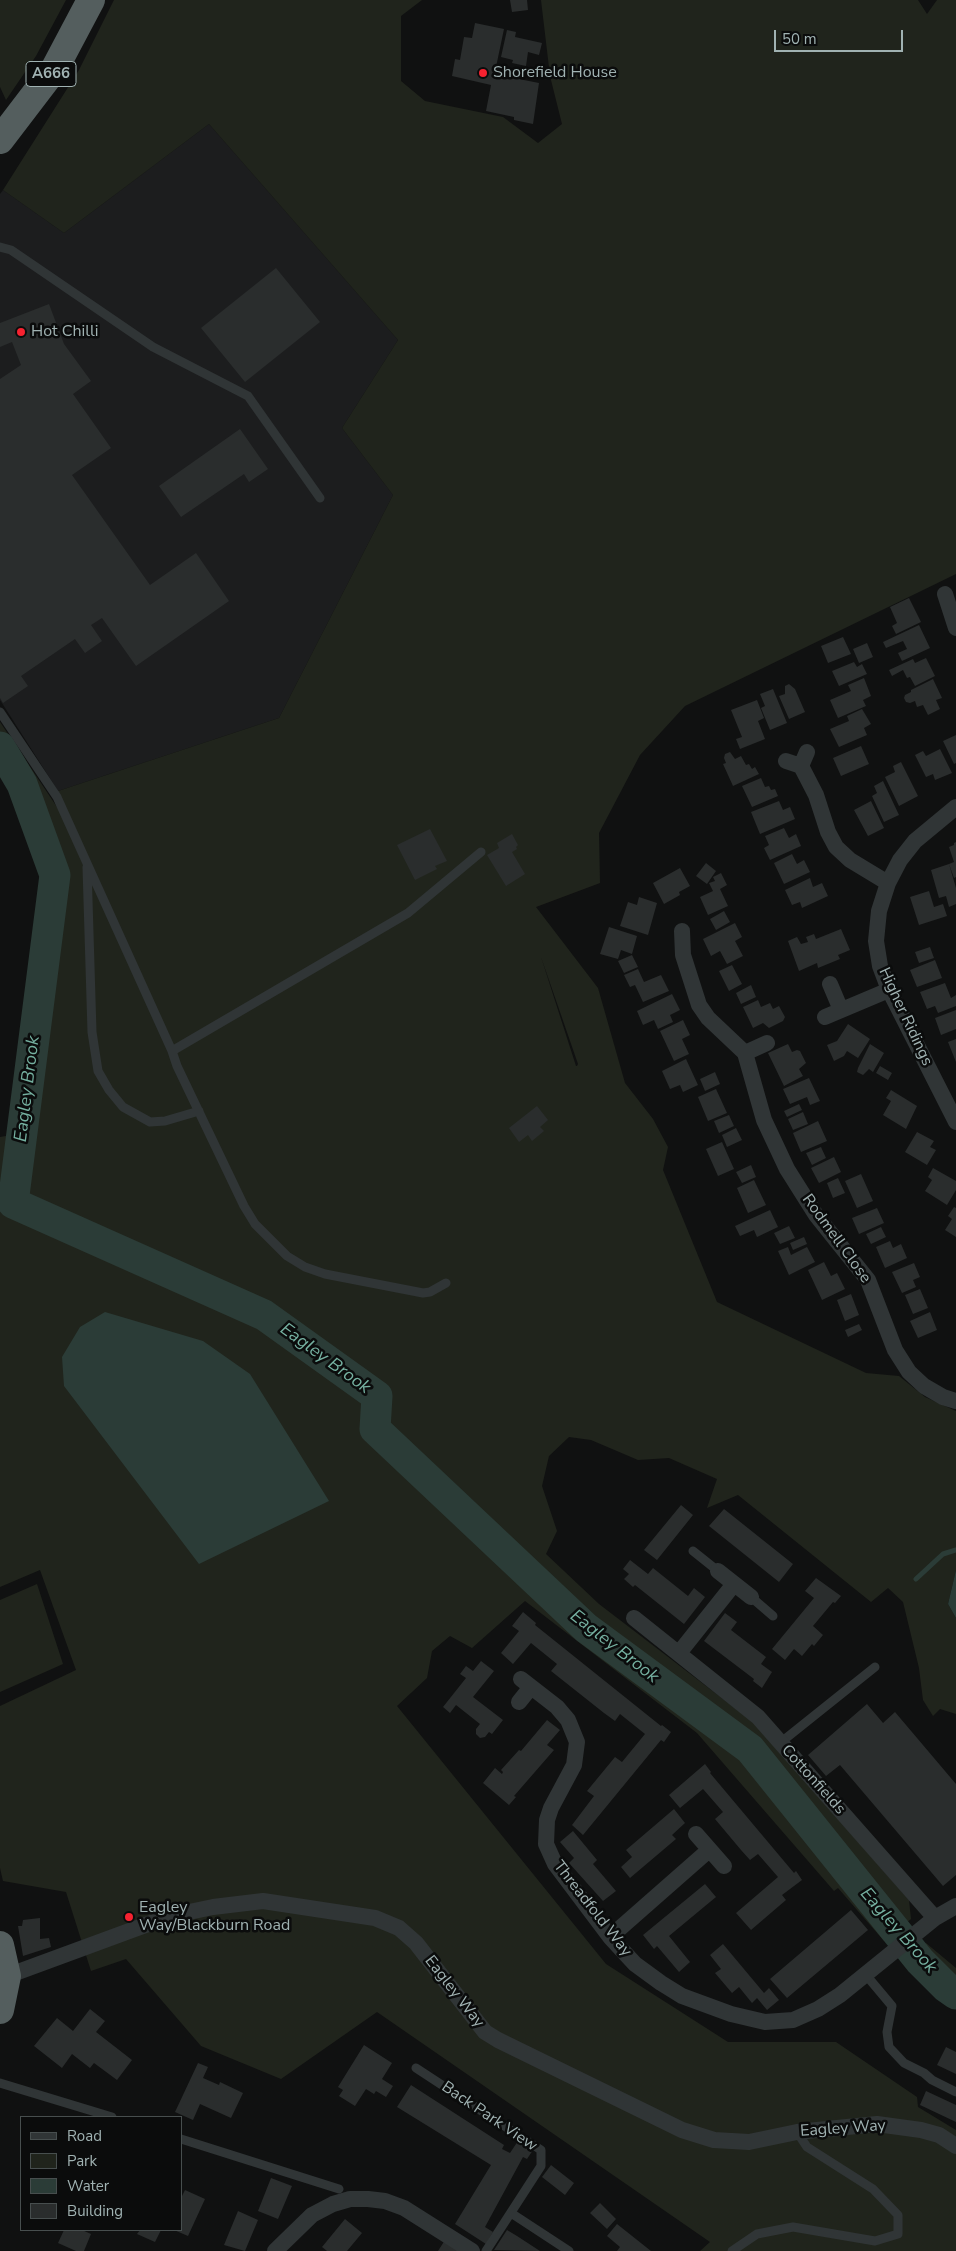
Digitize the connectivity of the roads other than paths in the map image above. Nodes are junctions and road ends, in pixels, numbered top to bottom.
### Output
1 (91, 0) edge
2 (0, 140) edge
3 (0, 247) edge
4 (320, 498) dead end
5 (951, 602) edge
6 (956, 628) edge
7 (0, 712) edge
8 (798, 760) dead end
9 (956, 807) edge
10 (481, 852) dead end
11 (86, 862) junction
12 (888, 883) junction
13 (682, 931) dead end
14 (830, 984) dead end
15 (888, 990) junction
16 (841, 1010) junction
17 (825, 1017) dead end
18 (767, 1043) dead end
19 (172, 1051) junction
20 (745, 1053) junction
21 (199, 1111) junction
22 (955, 1119) edge
23 (446, 1284) dead end
24 (956, 1401) edge
25 (693, 1551) dead end
26 (718, 1571) joint
27 (734, 1584) junction
28 (750, 1597) joint
29 (773, 1616) dead end
30 (634, 1618) dead end
31 (679, 1653) junction
32 (875, 1667) dead end
33 (519, 1702) dead end
34 (780, 1743) junction
35 (696, 1834) dead end
36 (709, 1850) junction
37 (724, 1866) dead end
38 (956, 1906) edge
39 (930, 1923) junction
40 (610, 1937) junction
41 (0, 1945) edge
42 (866, 1975) junction
43 (7, 1976) junction
44 (0, 2010) edge
45 (416, 2068) dead end
46 (0, 2083) edge
47 (956, 2092) edge
48 (109, 2116) edge
49 (797, 2132) junction
50 (182, 2139) edge
51 (956, 2146) edge
52 (339, 2189) dead end
53 (510, 2213) junction
54 (275, 2251) edge
55 (472, 2251) edge
56 (486, 2251) edge
57 (569, 2251) edge
58 (732, 2251) edge

1 - 2 highway, A666
3 - 4 lane
5 - 6 street
7 - 11 lane
8 - 12 street
9 - 12 street, Higher Ridings
10 - 19 lane
11 - 19 lane
11 - 21 lane
12 - 15 street, Higher Ridings
13 - 20 street
14 - 16 street
15 - 16 street
15 - 22 street, Higher Ridings
16 - 17 street
18 - 20 street
19 - 21 lane
20 - 24 street, Rodmell Close
21 - 23 lane
25 - 26 lane
26 - 27 street
27 - 28 street
27 - 31 street
28 - 29 lane
30 - 31 street, Cottonfields
31 - 34 street, Cottonfields
32 - 34 lane
33 - 40 street, Threadfold Way
34 - 39 street, Cottonfields
35 - 36 street
36 - 37 street
36 - 40 street
38 - 39 street, Threadfold Way
39 - 42 street, Threadfold Way
40 - 42 street, Threadfold Way
41 - 43 highway
42 - 47 lane
43 - 44 highway
43 - 49 street, Eagley Way
45 - 53 lane, Back Park View
46 - 48 lane
49 - 51 street, Eagley Way
49 - 58 lane
50 - 52 lane
53 - 56 lane, Back Park View
53 - 57 lane
54 - 55 street

